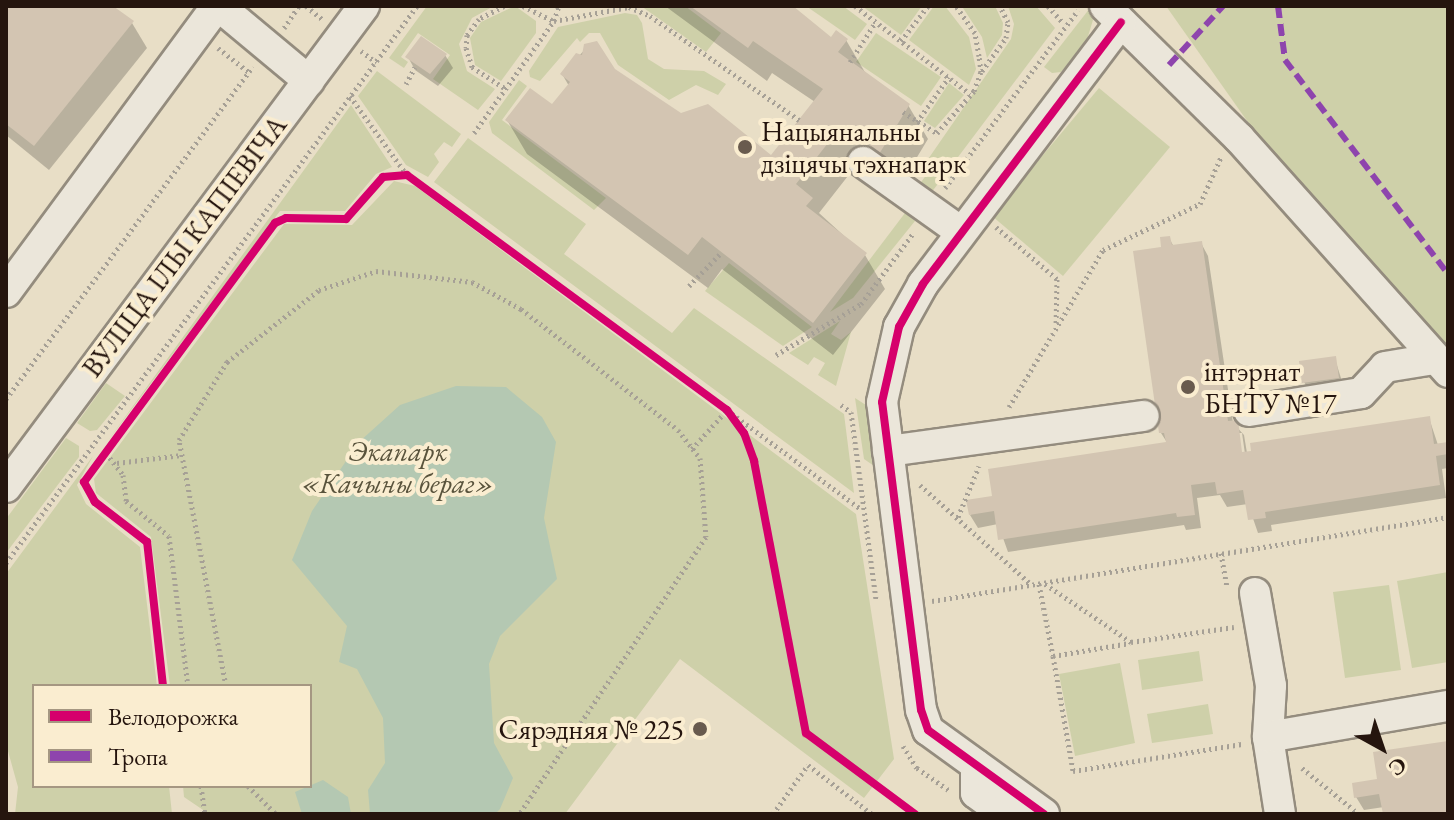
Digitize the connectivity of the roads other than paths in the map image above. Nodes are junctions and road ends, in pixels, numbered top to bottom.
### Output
1 (218, 6) edge
2 (364, 6) edge
3 (1113, 14) edge
4 (309, 81) junction
5 (863, 162) dead end
6 (968, 221) junction
7 (6, 292) edge
8 (1441, 365) edge
9 (1249, 411) dead end
10 (1144, 416) dead end
11 (888, 451) junction
12 (16, 453) edge
13 (6, 487) edge
14 (1255, 593) dead end
15 (1448, 706) edge
16 (1261, 740) junction
17 (976, 765) junction
18 (1005, 814) edge
19 (1044, 814) edge
20 (1280, 814) edge

1 - 4 street
1 - 7 street
2 - 4 street, ВУЛІЦА ІЛЬІ КАПІЕВІЧА
3 - 6 street
3 - 8 street
4 - 12 street, ВУЛІЦА ІЛЬІ КАПІЕВІЧА
5 - 6 street
6 - 11 street
8 - 9 street
10 - 11 street
11 - 17 street
12 - 13 street, ВУЛІЦА ІЛЬІ КАПІЕВІЧА
14 - 16 street
15 - 16 street
16 - 20 street
17 - 18 street
17 - 19 street

